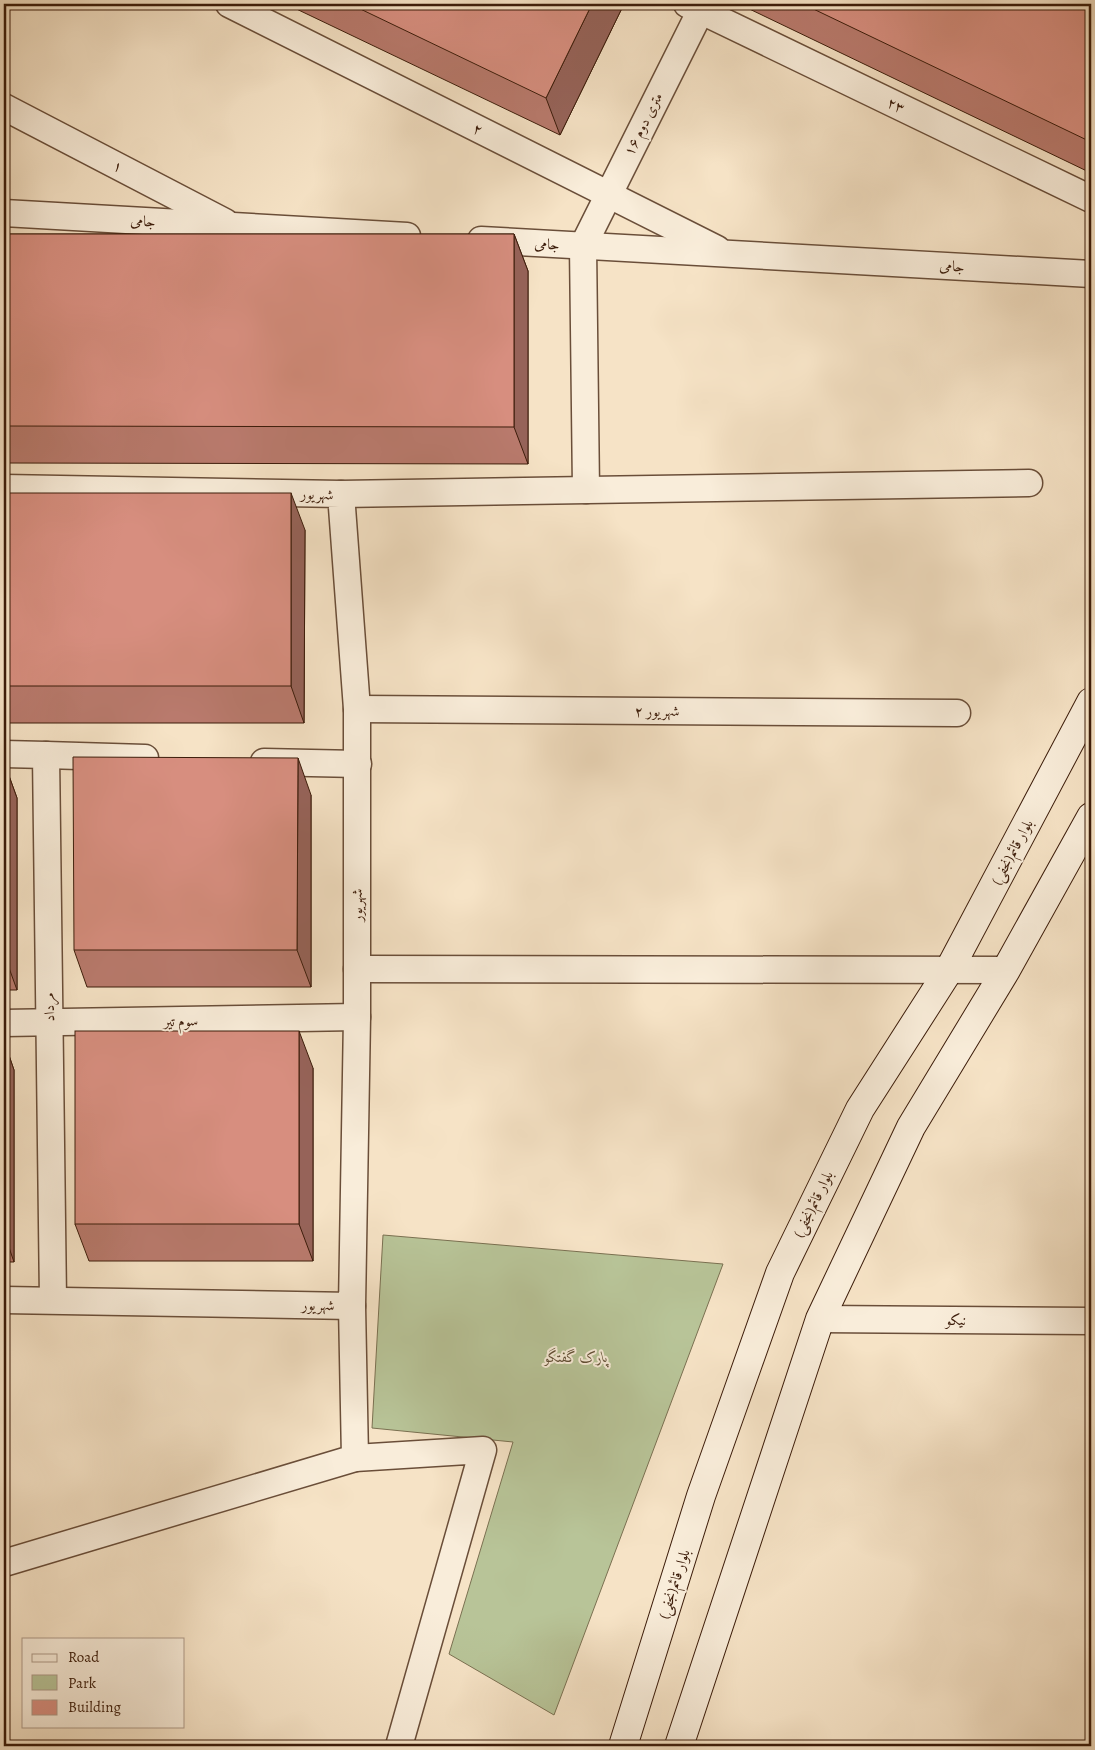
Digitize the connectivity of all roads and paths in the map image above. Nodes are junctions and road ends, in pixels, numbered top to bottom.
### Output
1 (229, 4) edge
2 (698, 6) edge
3 (4, 107) edge
4 (607, 193) junction
5 (1091, 199) edge
6 (4, 213) edge
7 (233, 226) junction
8 (427, 237) edge
9 (456, 238) edge
10 (583, 246) junction
11 (728, 254) junction
12 (1091, 274) edge
13 (1029, 483) dead end
14 (4, 488) edge
15 (586, 490) junction
16 (341, 494) junction
17 (1091, 702) edge
18 (357, 709) junction
19 (957, 713) dead end
20 (4, 754) edge
21 (46, 755) junction
22 (173, 759) edge
23 (241, 761) edge
24 (358, 764) junction
25 (1091, 817) edge
26 (357, 968) junction
27 (949, 970) junction
28 (1006, 970) junction
29 (357, 1017) junction
30 (4, 1023) edge
31 (49, 1023) junction
32 (4, 1300) edge
33 (53, 1300) junction
34 (352, 1306) junction
35 (820, 1318) junction
36 (1091, 1321) edge
37 (355, 1458) junction
38 (4, 1564) edge
39 (399, 1746) edge
40 (623, 1746) edge
41 (679, 1746) edge

1 - 4 street, ۲
2 - 4 street, ۱۶ متری دوم
2 - 5 street, ۲۳
3 - 7 street, ۱
4 - 10 street, ۱۶ متری دوم
4 - 11 street, ۲
6 - 7 street, جامی
7 - 8 street, جامی
9 - 10 street, جامی
10 - 11 street, جامی
10 - 15 street
11 - 12 street, جامی
13 - 15 street
14 - 16 street, شهریور
15 - 16 street
16 - 18 street, شهریور
17 - 27 street, بلوار قائم(نجفی)
18 - 19 street, شهریور ۲
18 - 24 street, شهریور
20 - 21 street
21 - 22 street
21 - 31 street, مرداد
23 - 24 street
24 - 26 street, شهریور
25 - 28 street
26 - 27 street
26 - 29 street, شهریور
27 - 28 street
27 - 40 street, بلوار قائم(نجفی)
28 - 35 street
29 - 31 street, سوم تیر
29 - 34 street, شهریور
30 - 31 street, سوم تیر
31 - 33 street, مرداد
32 - 33 street, شهریور
33 - 34 street, شهریور
34 - 37 street
35 - 36 street, نیکو
35 - 41 street
37 - 38 street
37 - 39 street

